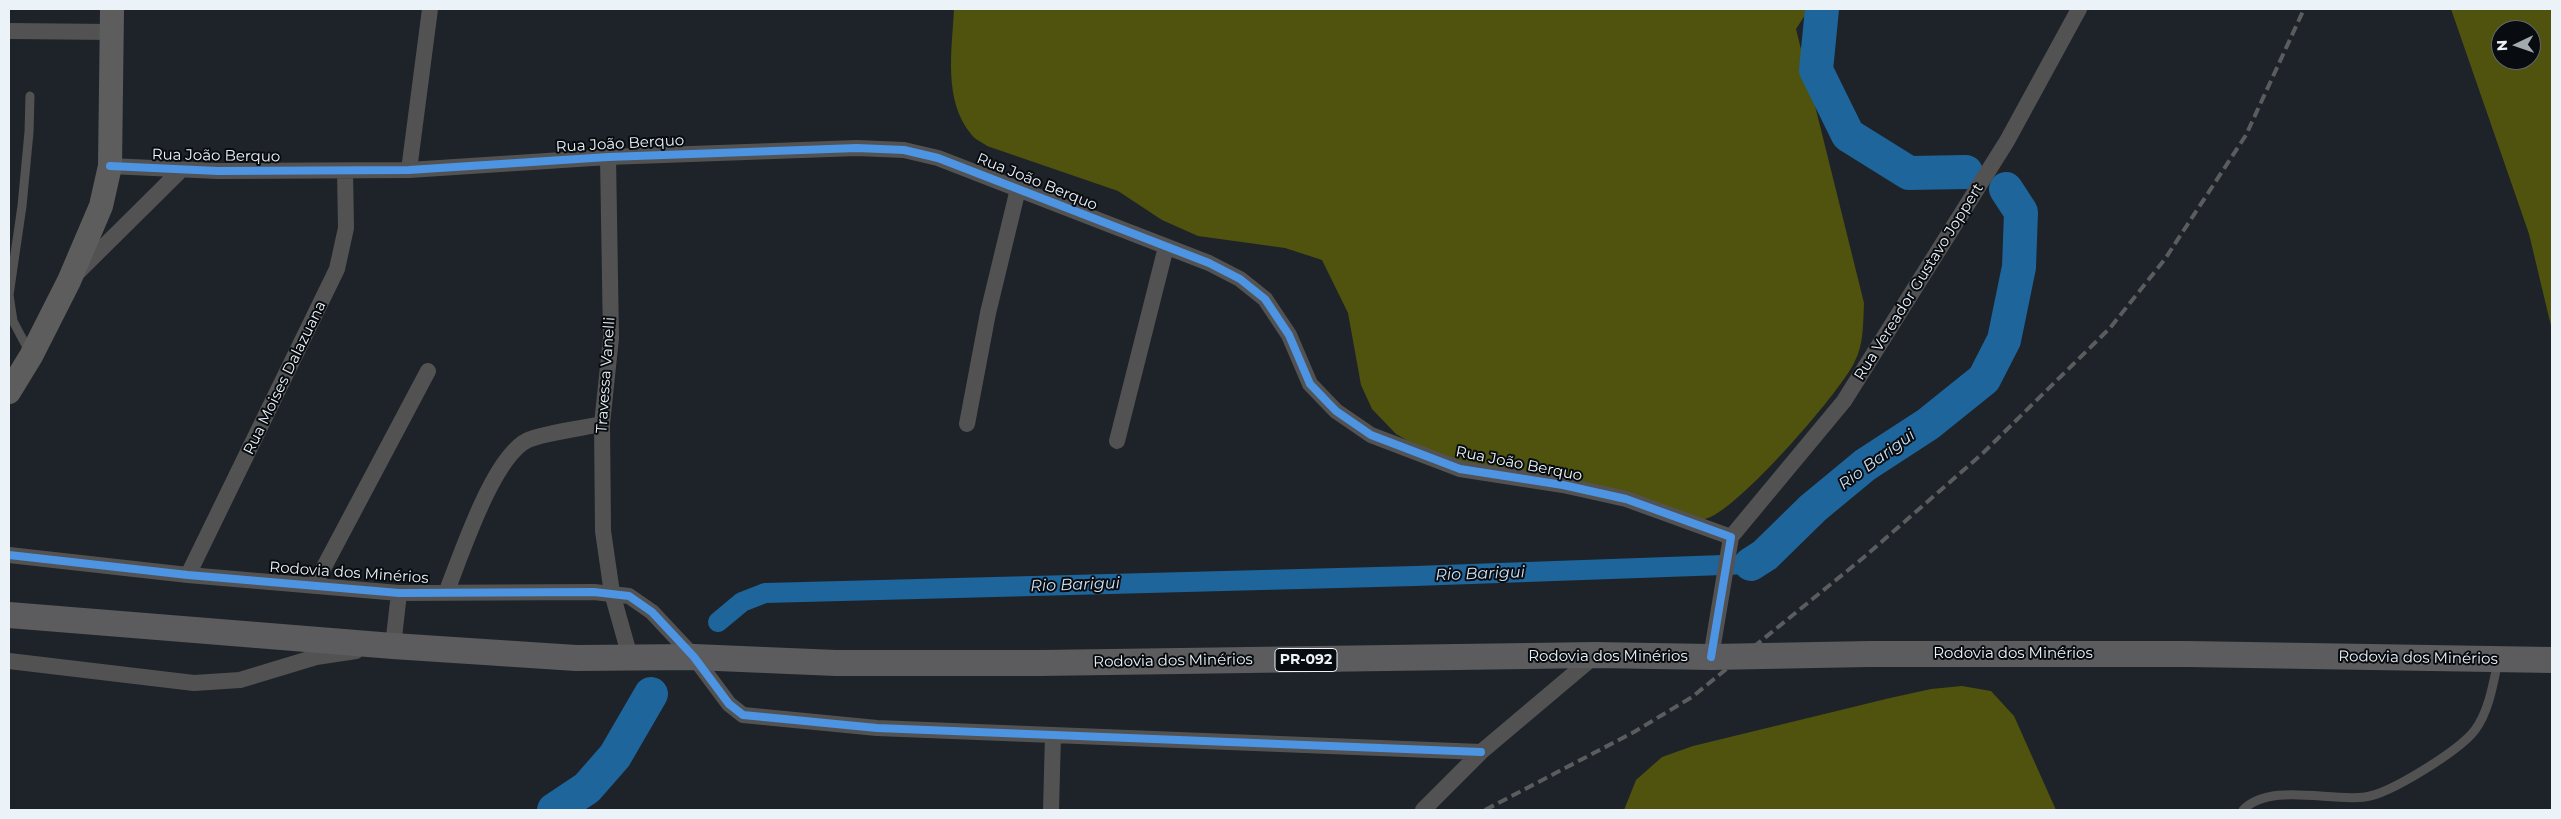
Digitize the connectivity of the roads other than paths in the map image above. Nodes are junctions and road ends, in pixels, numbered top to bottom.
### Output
1 (430, 9) edge
2 (2080, 9) edge
3 (112, 20) edge
4 (9, 31) edge
5 (30, 96) dead end
6 (608, 157) junction
7 (110, 166) junction
8 (181, 170) junction
9 (409, 170) junction
10 (345, 171) junction
11 (1018, 188) junction
12 (1166, 247) junction
13 (69, 281) junction
14 (31, 356) junction
15 (428, 372) dead end
16 (9, 392) edge
17 (602, 424) junction
18 (967, 424) dead end
19 (1117, 441) dead end
20 (1731, 537) junction
21 (9, 555) edge
22 (188, 575) junction
23 (315, 584) junction
24 (446, 592) junction
25 (399, 593) junction
26 (612, 593) junction
27 (9, 615) edge
28 (60, 619) junction
29 (9, 633) edge
30 (393, 646) junction
31 (1596, 656) junction
32 (630, 657) junction
33 (694, 657) junction
34 (1711, 658) junction
35 (2498, 660) junction
36 (2552, 660) edge
37 (9, 661) edge
38 (1053, 735) junction
39 (1481, 752) junction
40 (1051, 810) edge
41 (1423, 810) edge
42 (2243, 810) edge

1 - 9 street
2 - 20 street, Rua Vereador Gustavo Joppert
3 - 4 street
3 - 7 street
5 - 14 lane
6 - 9 street, Rua João Berquo
6 - 11 street, Rua João Berquo
6 - 17 street, Travessa Vanelli
7 - 8 street, Rua João Berquo
7 - 13 street
8 - 10 street, Rua João Berquo
8 - 13 street
9 - 10 street, Rua João Berquo
10 - 22 street, Rua Moises Dalazuana
11 - 12 street, Rua João Berquo
11 - 18 street
12 - 19 street
12 - 20 street, Rua João Berquo
13 - 14 street
14 - 16 street
15 - 23 street
17 - 24 street
17 - 26 street, Travessa Vanelli
20 - 34 street
21 - 22 street, Rodovia dos Minérios
22 - 23 street, Rodovia dos Minérios
23 - 25 street, Rodovia dos Minérios
24 - 25 street, Rodovia dos Minérios
24 - 26 street, Rodovia dos Minérios
25 - 30 street
26 - 32 street, Travessa Vanelli
26 - 33 street, Rodovia dos Minérios
27 - 28 main road, Rodovia dos Minérios / PR-092
28 - 29 main road
28 - 30 main road, Rodovia dos Minérios / PR-092
30 - 32 main road, Rodovia dos Minérios / PR-092
30 - 37 street
31 - 33 main road, Rodovia dos Minérios / PR-092
31 - 34 main road, Rodovia dos Minérios / PR-092
31 - 39 street
32 - 33 main road, Rodovia dos Minérios / PR-092
33 - 38 street
34 - 35 main road, Rodovia dos Minérios / PR-092
35 - 36 main road, Rodovia dos Minérios / PR-092
35 - 42 lane
38 - 39 street
38 - 40 street
39 - 41 street

